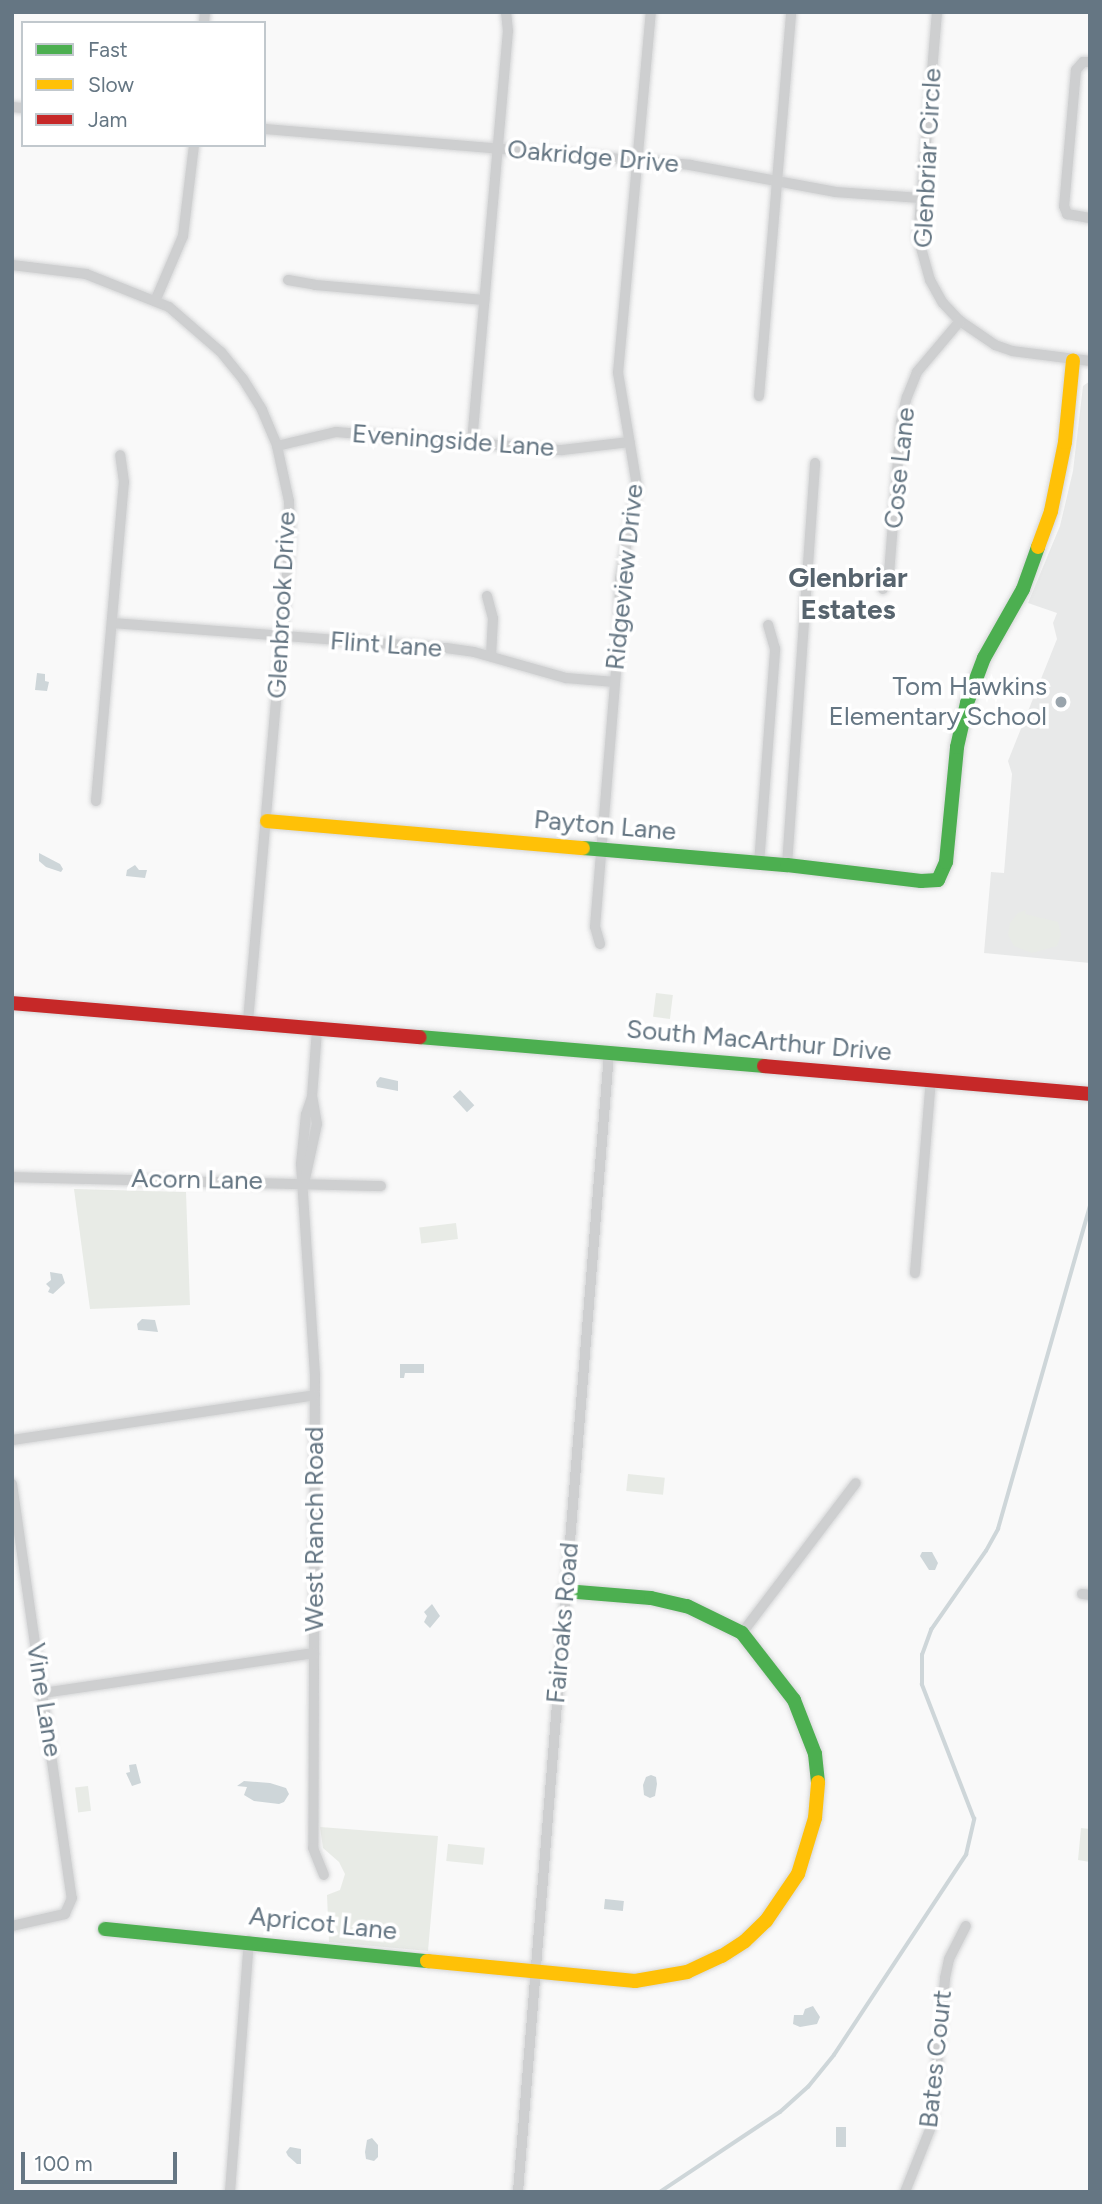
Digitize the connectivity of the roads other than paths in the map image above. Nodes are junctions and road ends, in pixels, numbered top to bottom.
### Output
1 (506, 12) edge
2 (651, 12) edge
3 (791, 12) edge
4 (937, 12) edge
5 (1090, 62) edge
6 (266, 129) edge
7 (194, 147) edge
8 (497, 149) junction
9 (638, 161) junction
10 (777, 183) junction
11 (921, 198) junction
12 (1090, 218) edge
13 (12, 265) edge
14 (288, 280) dead end
15 (156, 299) junction
16 (484, 300) junction
17 (960, 321) junction
18 (1073, 359) junction
19 (1090, 361) edge
20 (759, 396) dead end
21 (472, 442) junction
22 (630, 442) junction
23 (277, 446) junction
24 (120, 455) dead end
25 (815, 463) dead end
26 (883, 589) dead end
27 (487, 596) dead end
28 (112, 623) junction
29 (768, 625) dead end
30 (282, 637) junction
31 (491, 656) junction
32 (615, 682) junction
33 (96, 801) dead end
34 (267, 821) junction
35 (601, 851) junction
36 (759, 864) junction
37 (787, 866) junction
38 (600, 944) dead end
39 (12, 1003) edge
40 (248, 1023) junction
41 (317, 1030) junction
42 (609, 1054) junction
43 (931, 1079) junction
44 (1090, 1094) edge
45 (12, 1177) edge
46 (304, 1182) junction
47 (381, 1186) dead end
48 (915, 1273) dead end
49 (315, 1395) junction
50 (12, 1440) edge
51 (856, 1483) dead end
52 (12, 1484) edge
53 (17, 1548) edge
54 (565, 1591) junction
55 (742, 1633) junction
56 (314, 1653) junction
57 (43, 1692) junction
58 (324, 1875) dead end
59 (12, 1926) edge
60 (967, 1926) dead end
61 (106, 1929) dead end
62 (249, 1941) junction
63 (535, 1972) junction
64 (230, 2192) edge
65 (518, 2192) edge
66 (905, 2192) edge

1 - 8 street
2 - 9 street, Ridgeview Drive
3 - 10 street
4 - 11 street, Glenbriar Circle
5 - 12 street
6 - 8 street, Oakridge Drive
7 - 15 street
8 - 9 street, Oakridge Drive
8 - 16 street
9 - 10 street, Oakridge Drive
9 - 22 street, Ridgeview Drive
10 - 11 street, Oakridge Drive
10 - 20 street
11 - 17 street, Glenbriar Circle
13 - 15 street, Glenbrook Drive
14 - 16 street
15 - 23 street, Glenbrook Drive
16 - 21 street
17 - 18 street, Glenbriar Circle
17 - 26 street, Cose Lane
18 - 19 street, Glenbriar Circle
18 - 37 street, Payton Lane
21 - 22 street, Eveningside Lane
21 - 23 street, Eveningside Lane
22 - 32 street, Ridgeview Drive
23 - 30 street, Glenbrook Drive
24 - 28 street
25 - 37 street
27 - 31 street
28 - 30 street, Flint Lane
28 - 33 street
29 - 36 street
30 - 31 street, Flint Lane
30 - 34 street, Glenbrook Drive
31 - 32 street, Flint Lane
32 - 35 street, Ridgeview Drive
34 - 35 street, Payton Lane
34 - 40 street, Glenbrook Drive
35 - 36 street, Payton Lane
35 - 38 street, Ridgeview Drive
36 - 37 street, Payton Lane
39 - 40 street
40 - 41 street
41 - 42 street, South MacArthur Drive
41 - 46 street, West Ranch Road
42 - 43 street, South MacArthur Drive
42 - 54 street, Fairoaks Road
43 - 44 street, South MacArthur Drive
43 - 48 street
45 - 46 street, Acorn Lane
46 - 47 street, Acorn Lane
46 - 49 street, West Ranch Road
49 - 50 street
49 - 56 street, West Ranch Road
51 - 55 street
52 - 53 street, Vine Lane
53 - 57 street, Vine Lane
54 - 55 street
54 - 63 street, Fairoaks Road
55 - 63 street, Apricot Lane
56 - 57 street
56 - 58 street, West Ranch Road
57 - 59 street, Vine Lane
60 - 66 street, Bates Court
61 - 62 street, Apricot Lane
62 - 63 street, Apricot Lane
62 - 64 street
63 - 65 street, Fairoaks Road

